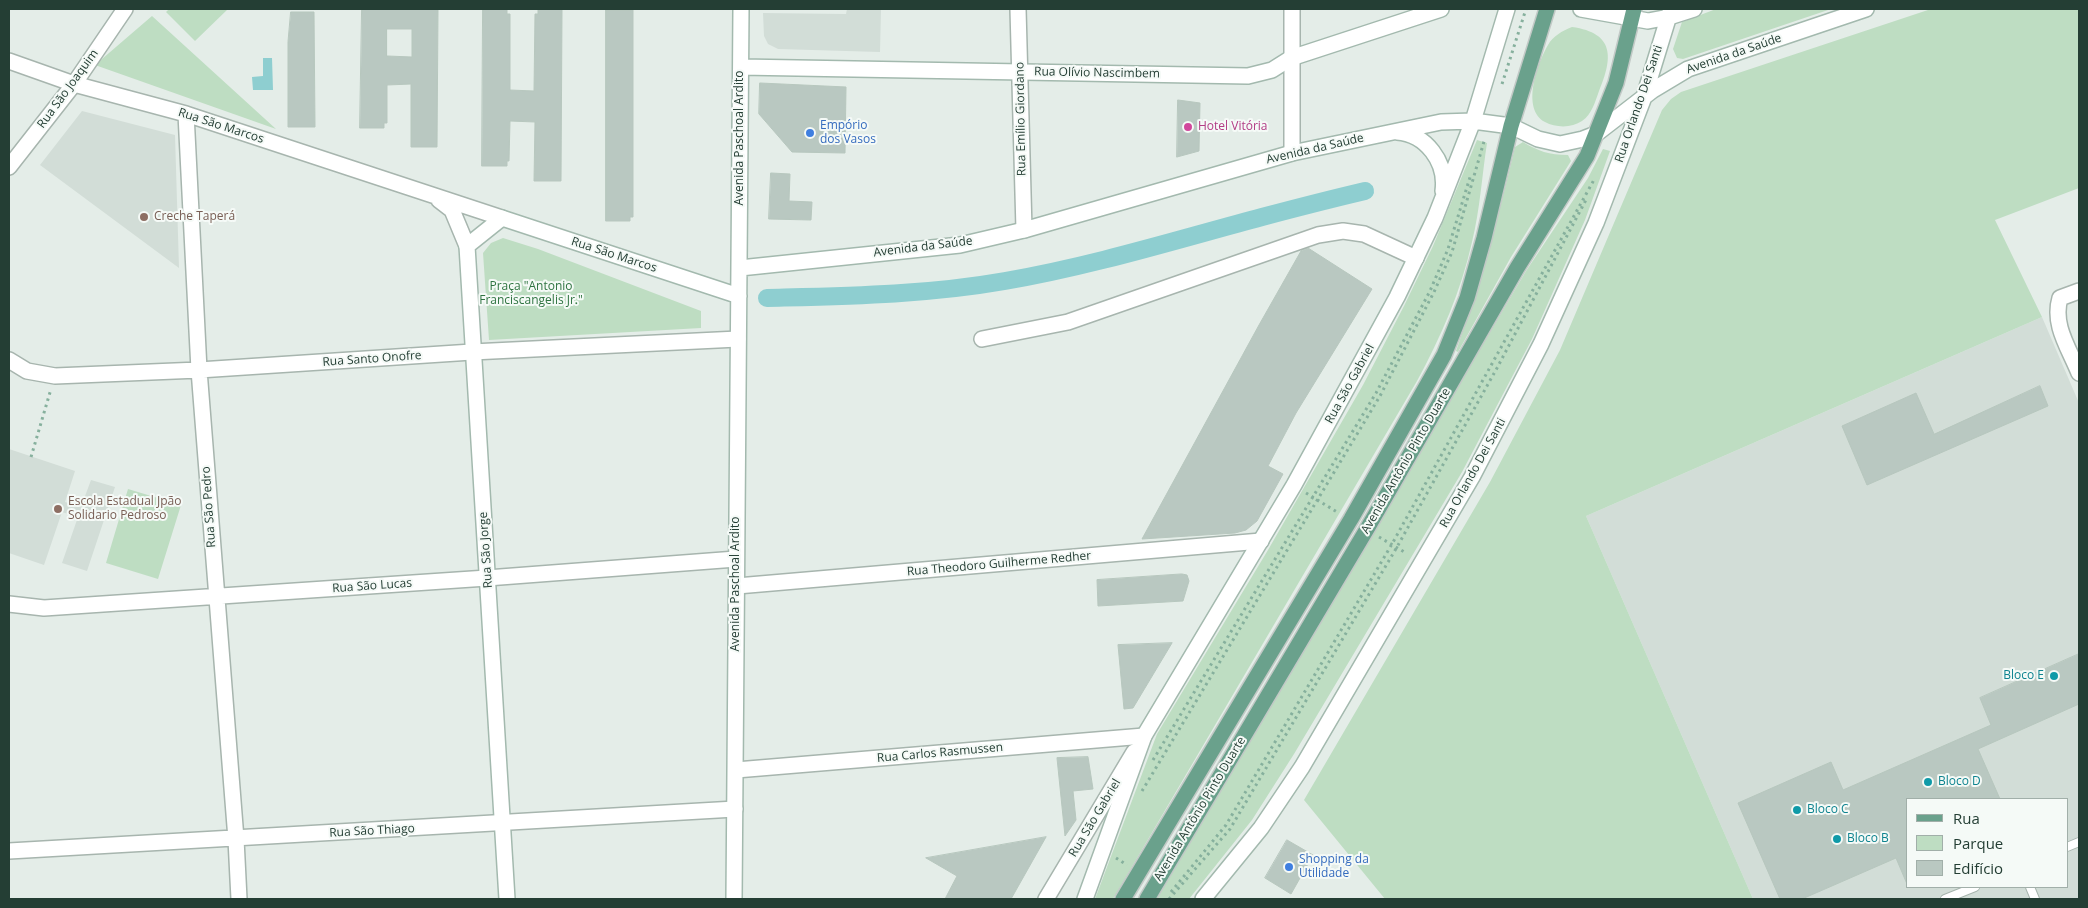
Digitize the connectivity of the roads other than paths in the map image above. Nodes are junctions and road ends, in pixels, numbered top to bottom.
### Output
1 (125, 9) edge
2 (742, 9) edge
3 (1018, 9) edge
4 (1292, 9) edge
5 (1441, 9) edge
6 (1507, 9) edge
7 (1547, 9) edge
8 (1581, 9) edge
9 (1694, 9) edge
10 (1866, 9) edge
11 (1670, 13) edge
12 (1633, 14) edge
13 (1291, 58) junction
14 (9, 61) edge
15 (741, 68) junction
16 (1019, 71) junction
17 (74, 84) junction
18 (1644, 97) junction
19 (186, 114) junction
20 (1483, 123) junction
21 (1511, 126) junction
22 (1391, 131) junction
23 (1596, 134) junction
24 (1292, 153) junction
25 (9, 167) edge
26 (432, 195) junction
27 (1441, 202) junction
28 (502, 218) junction
29 (1024, 230) junction
30 (467, 246) junction
31 (1416, 258) junction
32 (740, 268) junction
33 (712, 288) junction
34 (2079, 291) edge
35 (739, 296) junction
36 (738, 339) junction
37 (982, 339) dead end
38 (472, 352) junction
39 (9, 360) edge
40 (199, 370) junction
41 (2079, 373) edge
42 (1261, 541) junction
43 (736, 559) junction
44 (488, 578) junction
45 (737, 586) junction
46 (216, 596) junction
47 (9, 604) edge
48 (1144, 736) junction
49 (736, 770) junction
50 (735, 809) junction
51 (502, 823) junction
52 (236, 839) junction
53 (9, 851) edge
54 (1972, 888) edge
55 (239, 899) edge
56 (507, 899) edge
57 (734, 899) edge
58 (1046, 899) edge
59 (1086, 899) edge
60 (1123, 899) edge
61 (1147, 899) edge
62 (1203, 899) edge
63 (1945, 899) edge

1 - 17 main road, Rua São Joaquim
2 - 15 main road, Avenida Paschoal Ardito
3 - 16 main road, Rua Emílio Giordano
4 - 13 main road
5 - 13 main road, Rua Olívio Nascimbem
6 - 20 main road, Rua São Gabriel
7 - 21 main road, Avenida Antônio Pinto Duarte
8 - 12 main road
9 - 11 main road
10 - 18 main road, Avenida da Saúde
11 - 12 main road
11 - 18 main road, Rua Orlando Dei Santi
12 - 23 main road, Avenida Antônio Pinto Duarte
13 - 16 main road, Rua Olívio Nascimbem
13 - 24 main road
14 - 17 main road, Rua São Marcos
15 - 16 main road, Rua Olívio Nascimbem
15 - 32 main road, Avenida Paschoal Ardito
16 - 29 main road, Rua Emílio Giordano
17 - 19 main road, Rua São Marcos
17 - 25 main road, Rua São Joaquim
18 - 23 main road, Avenida da Saúde
18 - 62 main road, Rua Orlando Dei Santi
19 - 26 main road, Rua São Marcos
19 - 40 main road, Rua São Pedro
20 - 21 main road, Avenida da Saúde
20 - 22 main road, Avenida da Saúde
20 - 27 main road, Rua São Gabriel
21 - 23 main road, Avenida da Saúde
21 - 60 main road, Avenida Antônio Pinto Duarte
22 - 24 main road, Avenida da Saúde
22 - 27 main road
23 - 61 main road, Avenida Antônio Pinto Duarte
24 - 29 main road, Avenida da Saúde
26 - 28 main road, Rua São Marcos
26 - 30 main road, Rua São Marcos
27 - 31 main road, Rua São Gabriel
28 - 30 main road
28 - 33 main road, Rua São Marcos
29 - 32 main road, Avenida da Saúde
30 - 38 main road, Rua São Jorge
31 - 37 main road
31 - 42 main road, Rua São Gabriel
32 - 33 main road
32 - 35 main road, Avenida Paschoal Ardito
33 - 35 main road, Rua São Marcos
34 - 41 main road
35 - 36 main road, Avenida Paschoal Ardito
36 - 38 main road, Rua Santo Onofre
36 - 43 main road, Avenida Paschoal Ardito
38 - 40 main road, Rua Santo Onofre
38 - 44 main road, Rua São Jorge
39 - 40 main road, Rua Santo Onofre
40 - 46 main road, Rua São Pedro
42 - 45 main road, Rua Theodoro Guilherme Redher
42 - 48 main road, Rua São Gabriel
43 - 44 main road, Rua São Lucas
43 - 45 main road, Avenida Paschoal Ardito
44 - 46 main road, Rua São Lucas
44 - 51 main road, Rua São Jorge
45 - 49 main road, Avenida Paschoal Ardito
46 - 47 main road, Rua São Lucas
46 - 52 main road, Rua São Pedro
48 - 49 main road, Rua Carlos Rasmussen
48 - 58 main road, Rua São Gabriel
48 - 59 main road, Rua São Gabriel
49 - 50 main road, Avenida Paschoal Ardito
50 - 51 main road, Rua São Thiago
50 - 57 main road, Avenida Paschoal Ardito
51 - 52 main road, Rua São Thiago
51 - 56 main road, Rua São Jorge
52 - 53 main road, Rua São Thiago
52 - 55 main road, Rua São Pedro
54 - 63 lane

